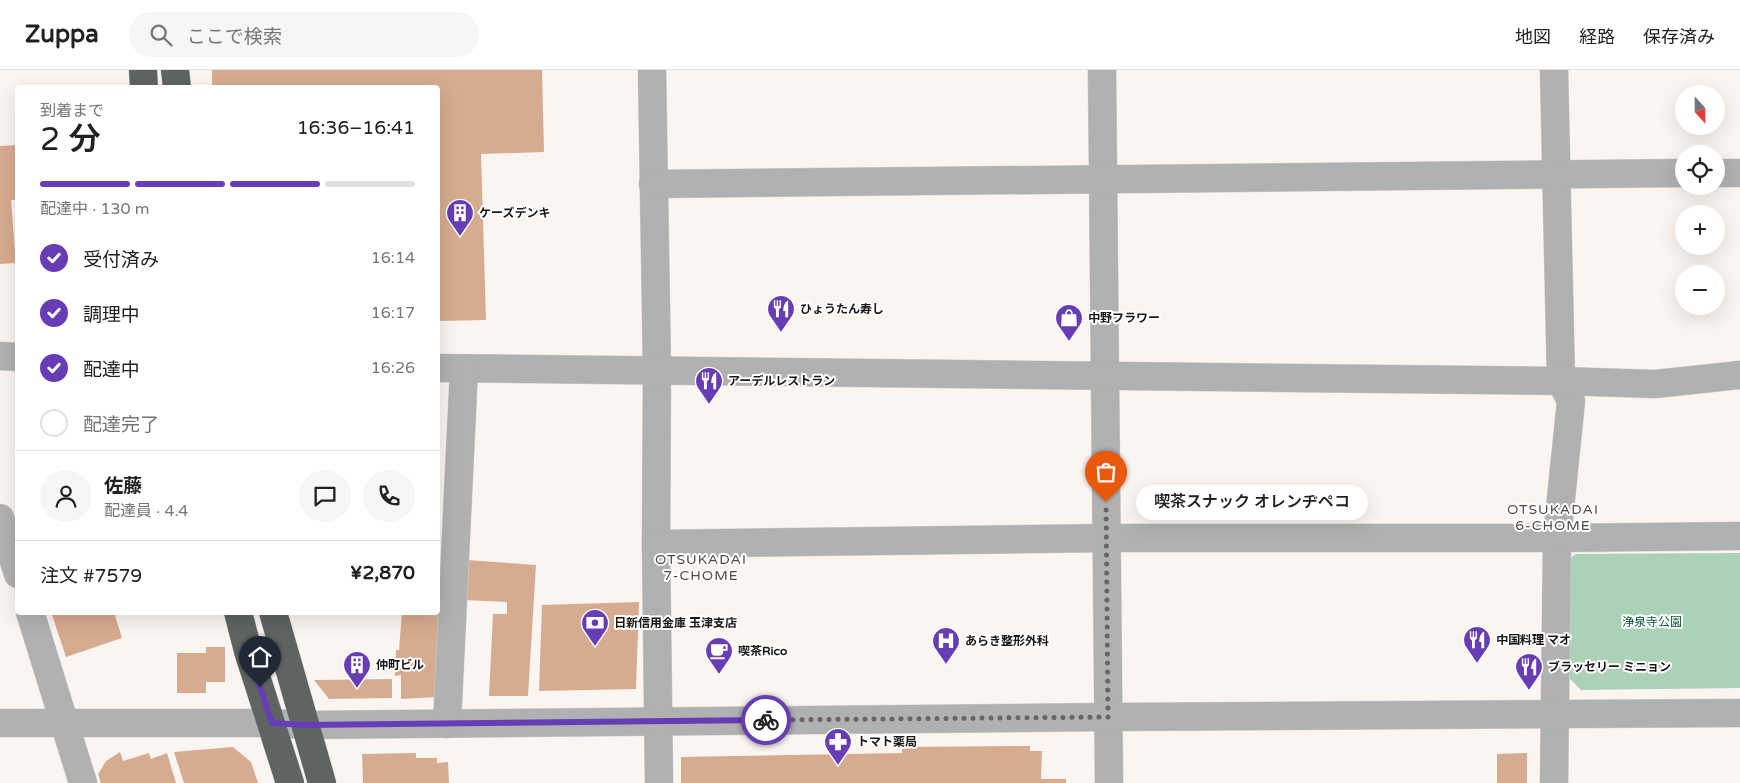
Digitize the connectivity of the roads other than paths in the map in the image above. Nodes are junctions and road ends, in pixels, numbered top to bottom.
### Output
1 (143, 70) edge
2 (175, 70) edge
3 (652, 70) edge
4 (1102, 70) edge
5 (1554, 70) edge
6 (144, 85) edge
7 (177, 85) edge
8 (1675, 173) edge
9 (1725, 173) edge
10 (1740, 173) edge
11 (1557, 175) junction
12 (1104, 180) junction
13 (653, 184) junction
14 (0, 356) edge
15 (15, 357) edge
16 (440, 368) edge
17 (464, 369) junction
18 (656, 371) junction
19 (1740, 375) edge
20 (1106, 376) junction
21 (1561, 381) junction
22 (0, 518) edge
23 (1740, 536) edge
24 (1106, 538) junction
25 (1557, 538) junction
26 (656, 544) junction
27 (15, 565) edge
28 (31, 615) edge
29 (239, 615) edge
30 (274, 615) edge
31 (1740, 713) edge
32 (1554, 714) junction
33 (1108, 717) junction
34 (64, 722) junction
35 (659, 722) junction
36 (0, 723) edge
37 (272, 723) junction
38 (447, 724) junction
39 (305, 725) junction
40 (83, 783) edge
41 (290, 783) edge
42 (322, 783) edge
43 (659, 783) edge
44 (1108, 783) edge
45 (1554, 783) edge

1 - 6 highway
2 - 7 highway
3 - 13 street
4 - 12 street
5 - 11 street
8 - 11 street
9 - 10 street
11 - 12 street
11 - 21 street
12 - 13 street
12 - 20 street
13 - 18 street
14 - 15 street
16 - 17 street
17 - 18 street
17 - 38 street
18 - 20 street
18 - 26 street
19 - 21 street
20 - 21 street
20 - 24 street
21 - 25 street
22 - 27 street
23 - 25 street
24 - 25 street
24 - 26 street
24 - 33 street
25 - 32 street
26 - 35 street
28 - 34 street
29 - 37 highway
30 - 39 highway
31 - 32 street
32 - 33 street
32 - 45 street
33 - 35 street
33 - 44 street
34 - 36 street
34 - 37 street
34 - 40 street
35 - 38 street
35 - 43 street
37 - 39 street
37 - 41 highway
38 - 39 street
39 - 42 highway

